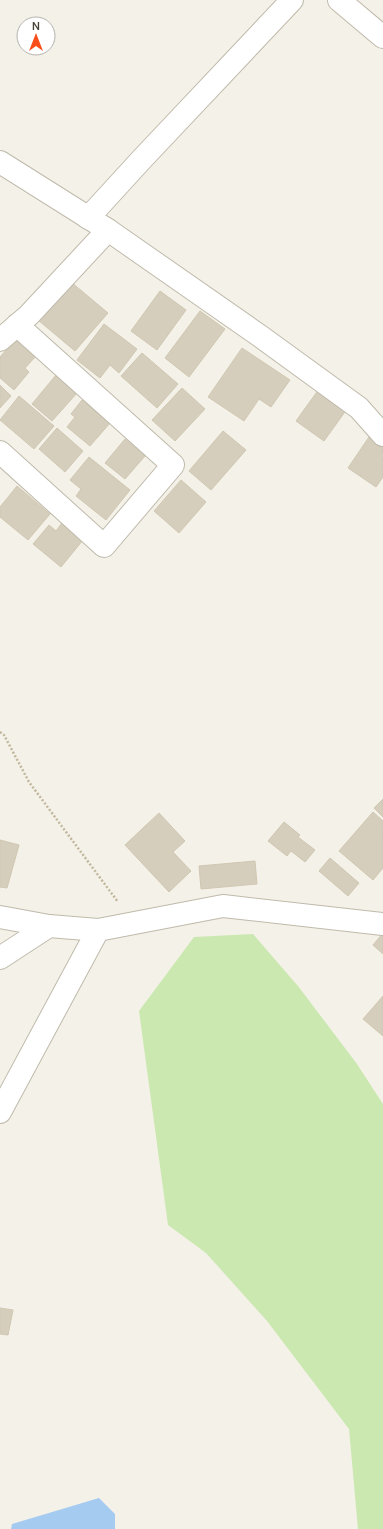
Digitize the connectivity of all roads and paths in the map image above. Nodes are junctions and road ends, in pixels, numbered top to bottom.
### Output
1 (292, 0) edge
2 (339, 0) edge
3 (383, 37) edge
4 (0, 162) edge
5 (88, 218) junction
6 (108, 230) junction
7 (17, 325) junction
8 (0, 340) edge
9 (383, 435) edge
10 (0, 452) edge
11 (0, 732) edge
12 (0, 917) edge
13 (134, 923) junction
14 (383, 924) edge
15 (49, 926) junction
16 (98, 930) junction
17 (0, 958) edge
18 (0, 1112) edge

1 - 5 street
2 - 3 street
4 - 5 street
5 - 6 street
6 - 7 street
6 - 9 street
7 - 8 street
7 - 10 street
11 - 13 path
12 - 15 street
13 - 14 street
13 - 16 street
15 - 16 street
15 - 17 street
16 - 18 street

